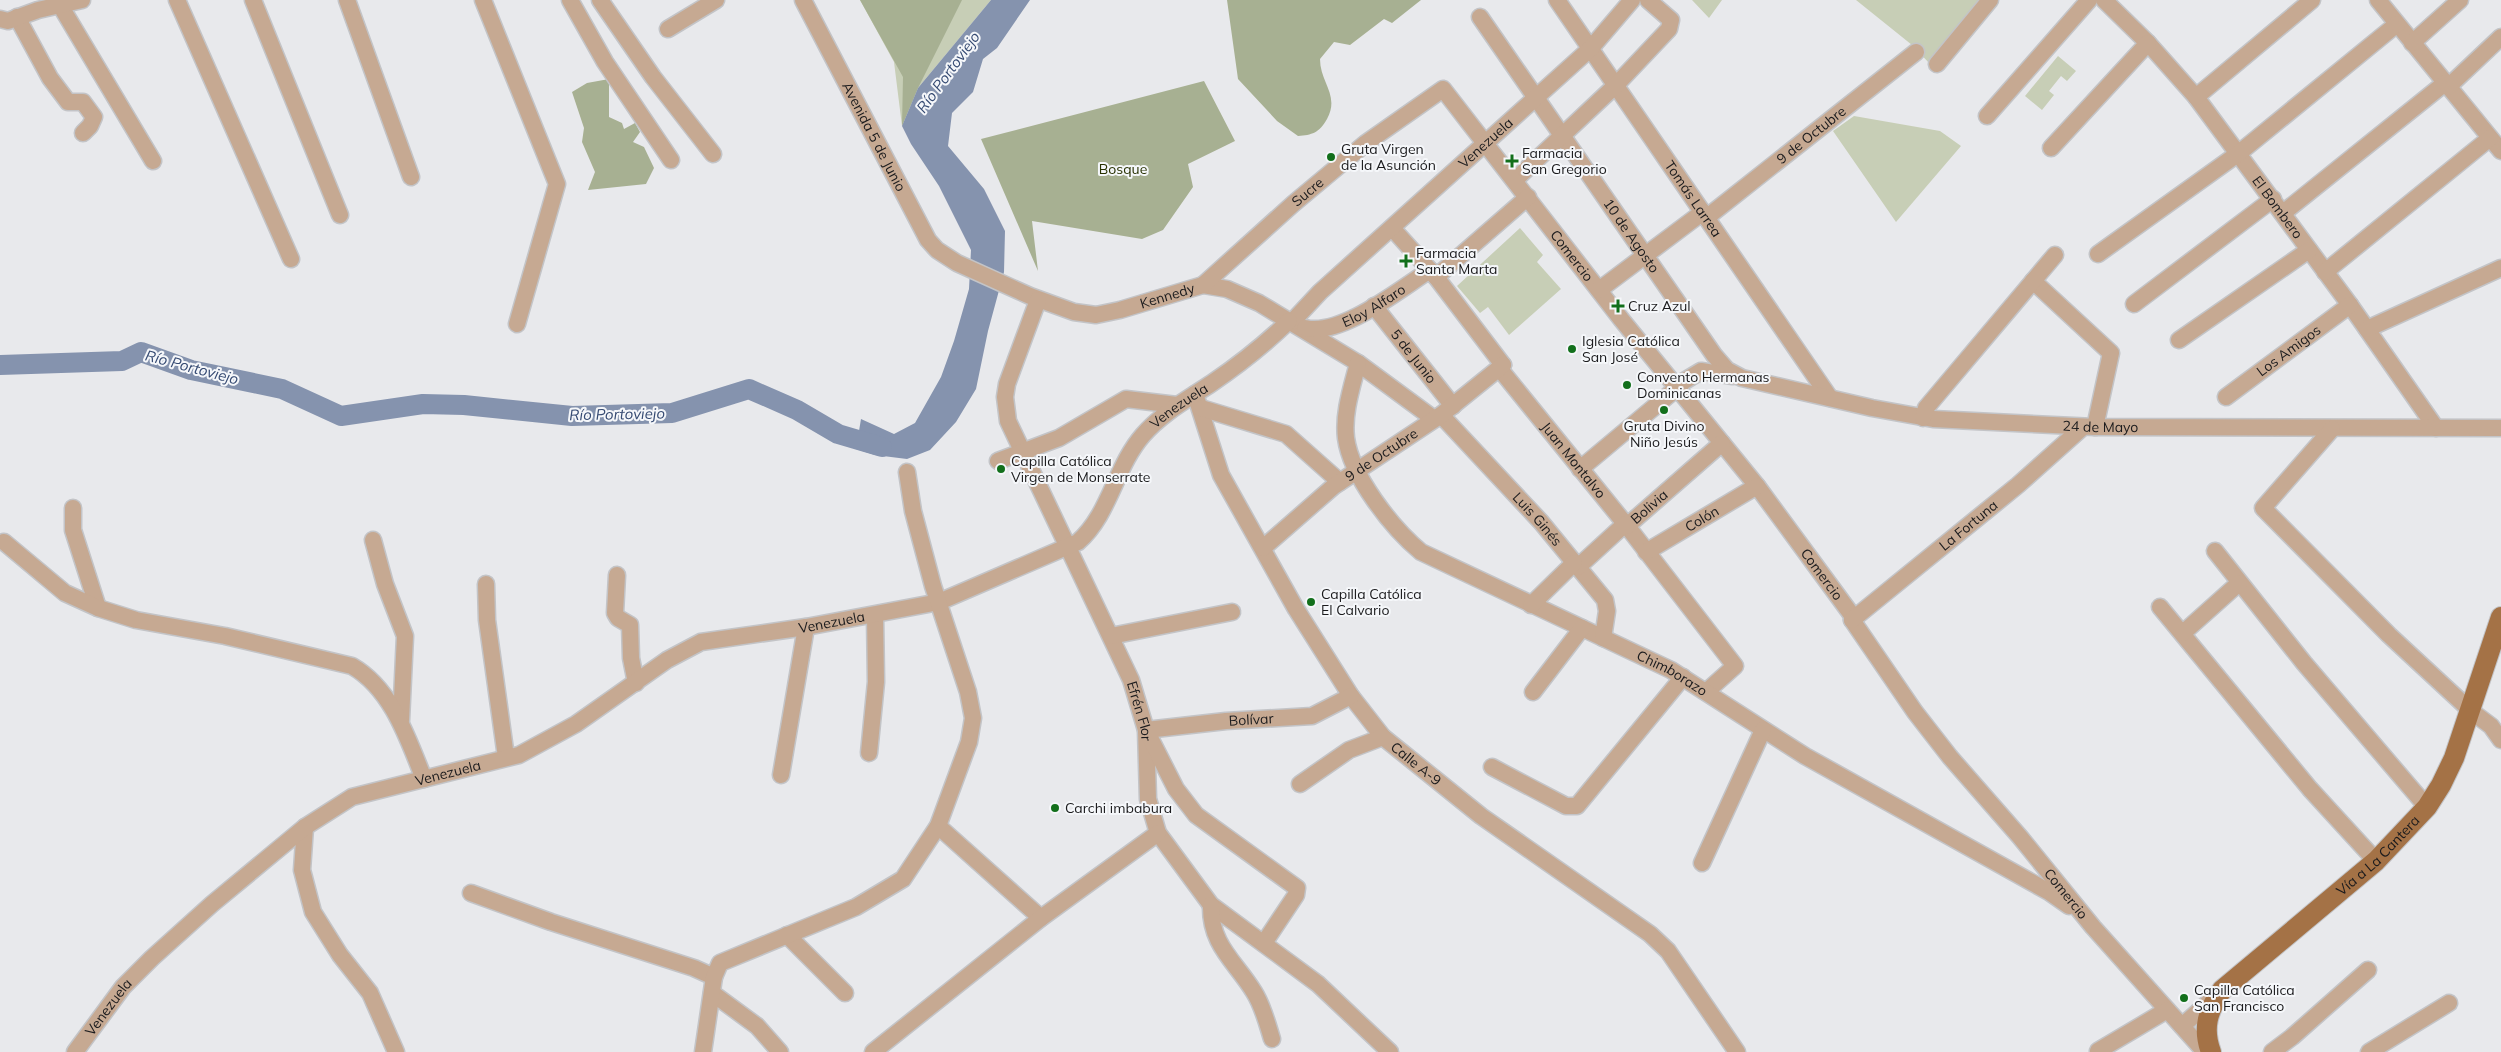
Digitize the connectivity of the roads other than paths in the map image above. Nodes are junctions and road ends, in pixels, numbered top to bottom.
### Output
1 (82, 0) edge
2 (177, 0) edge
3 (253, 0) edge
4 (347, 0) edge
5 (483, 0) edge
6 (570, 0) edge
7 (600, 0) edge
8 (716, 0) edge
9 (803, 0) edge
10 (1557, 0) edge
11 (1632, 0) edge
12 (1648, 0) edge
13 (1990, 0) edge
14 (2089, 0) edge
15 (2104, 0) edge
16 (2312, 0) edge
17 (2378, 0) edge
18 (2460, 0) edge
19 (60, 5) junction
20 (1480, 17) dead end
21 (6, 21) edge
22 (2397, 24) junction
23 (668, 29) dead end
24 (2501, 37) edge
25 (2148, 43) junction
26 (2412, 43) junction
27 (1592, 48) junction
28 (1916, 52) dead end
29 (1937, 64) dead end
30 (1616, 85) junction
31 (2447, 85) junction
32 (1444, 89) joint
33 (2196, 97) junction
34 (1536, 100) junction
35 (1987, 116) dead end
36 (83, 133) dead end
37 (1561, 136) junction
38 (2490, 138) junction
39 (1486, 144) junction
40 (2051, 148) dead end
41 (2501, 151) edge
42 (2239, 152) junction
43 (713, 154) dead end
44 (671, 160) dead end
45 (153, 161) dead end
46 (411, 177) dead end
47 (1515, 180) junction
48 (1528, 197) junction
49 (2273, 199) junction
50 (2283, 213) junction
51 (1704, 215) junction
52 (340, 216) dead end
53 (1392, 228) junction
54 (2309, 250) junction
55 (1646, 254) junction
56 (2098, 254) dead end
57 (2055, 255) dead end
58 (291, 259) dead end
59 (2501, 268) edge
60 (2325, 272) junction
61 (1433, 273) junction
62 (2033, 281) junction
63 (1203, 285) junction
64 (1599, 290) junction
65 (1034, 298) junction
66 (2134, 304) dead end
67 (2350, 305) junction
68 (1374, 306) junction
69 (1294, 323) junction
70 (517, 324) dead end
71 (2367, 329) junction
72 (2179, 340) dead end
73 (1714, 355) junction
74 (1358, 363) junction
75 (1501, 367) junction
76 (1813, 373) junction
77 (1742, 378) junction
78 (1676, 387) junction
79 (1810, 393) junction
80 (2226, 397) dead end
81 (1830, 398) junction
82 (1177, 405) junction
83 (1203, 405) junction
84 (1443, 413) junction
85 (1923, 418) junction
86 (2089, 427) junction
87 (2436, 428) junction
88 (2501, 428) edge
89 (2332, 429) junction
90 (1722, 443) junction
91 (1022, 453) junction
92 (998, 461) dead end
93 (1580, 469) junction
94 (1358, 471) junction
95 (906, 472) dead end
96 (1337, 484) junction
97 (1756, 486) junction
98 (1370, 493) junction
99 (74, 508) dead end
100 (1626, 525) junction
101 (374, 540) dead end
102 (4, 542) dead end
103 (1067, 548) junction
104 (1263, 548) junction
105 (2215, 551) dead end
106 (1646, 552) junction
107 (1576, 565) junction
108 (618, 575) dead end
109 (2239, 583) junction
110 (486, 584) dead end
111 (939, 602) junction
112 (1531, 605) junction
113 (2160, 607) dead end
114 (98, 608) junction
115 (1232, 612) dead end
116 (875, 614) junction
117 (2501, 617) edge
118 (1854, 618) junction
119 (806, 627) junction
120 (1582, 628) junction
121 (2184, 633) junction
122 (1111, 636) junction
123 (1603, 638) junction
124 (1683, 677) junction
125 (636, 683) junction
126 (1532, 692) dead end
127 (1706, 692) junction
128 (1352, 696) junction
129 (2471, 711) junction
130 (401, 720) junction
131 (1146, 730) junction
132 (1764, 730) junction
133 (1383, 737) junction
134 (2501, 740) edge
135 (869, 753) dead end
136 (506, 757) junction
137 (1492, 767) dead end
138 (781, 775) dead end
139 (424, 779) junction
140 (1300, 784) dead end
141 (2427, 807) junction
142 (938, 826) junction
143 (305, 827) junction
144 (1158, 833) junction
145 (2376, 861) junction
146 (1702, 863) dead end
147 (2041, 863) junction
148 (2021, 878) junction
149 (471, 893) dead end
150 (1210, 905) junction
151 (1041, 918) junction
152 (2093, 927) junction
153 (787, 935) junction
154 (1264, 943) junction
155 (2368, 970) dead end
156 (713, 985) junction
157 (2222, 990) junction
158 (845, 993) dead end
159 (2449, 1003) dead end
160 (2167, 1010) junction
161 (2182, 1026) junction
162 (1272, 1039) dead end
163 (2098, 1051) edge
164 (74, 1052) edge
165 (396, 1052) edge
166 (704, 1052) edge
167 (780, 1052) edge
168 (873, 1052) edge
169 (1390, 1052) edge
170 (1737, 1052) edge
171 (2205, 1052) edge
172 (2211, 1052) edge
173 (2272, 1052) edge
174 (2369, 1052) edge

1 - 19 street
2 - 58 street
3 - 52 street
4 - 46 street
5 - 70 street
6 - 44 street
7 - 43 street
8 - 23 street
9 - 65 street, Avenida 5 de Junio
10 - 27 street, Tomás Larrea
11 - 27 street, Venezuela
12 - 30 street
13 - 29 street
14 - 35 street
15 - 25 street, El Bombero
16 - 33 street
17 - 22 street
18 - 26 street
19 - 21 street
19 - 45 street
20 - 34 street, 10 de Agosto
21 - 36 street
22 - 26 street
22 - 42 street
24 - 31 street
25 - 33 street, El Bombero
25 - 40 street
26 - 31 street
27 - 30 street, Tomás Larrea
27 - 34 street, Venezuela
28 - 51 street, 9 de Octubre
30 - 37 street
30 - 51 street, Tomás Larrea
31 - 38 street
31 - 50 street
32 - 39 street, Comercio
32 - 63 street, Sucre
33 - 42 street, El Bombero
34 - 37 street, 10 de Agosto
34 - 39 street, Venezuela
37 - 47 street
37 - 55 street, 10 de Agosto
38 - 41 street
38 - 60 street
39 - 47 street, Comercio
39 - 53 street, Venezuela
42 - 49 street, El Bombero
42 - 56 street
47 - 48 street, Comercio
48 - 61 street, Eloy Alfaro
48 - 64 street, Comercio
49 - 50 street, El Bombero
49 - 66 street
50 - 54 street, El Bombero
51 - 55 street, 9 de Octubre
51 - 76 street, Tomás Larrea
53 - 61 street, Juan Montalvo
53 - 69 street, Venezuela
54 - 60 street, El Bombero
54 - 72 street
55 - 64 street, 9 de Octubre
55 - 73 street, 10 de Agosto
57 - 62 street
59 - 71 street
60 - 67 street, El Bombero
61 - 68 street, Eloy Alfaro
61 - 75 street, Juan Montalvo
62 - 85 street
62 - 86 street
63 - 65 street, Kennedy
63 - 69 street, Kennedy
64 - 78 street, Comercio
65 - 91 street, Efrén Flor
67 - 71 street, El Bombero
67 - 80 street, Los Amigos
68 - 69 street, Eloy Alfaro
68 - 84 street, 5 de Junio
69 - 74 street, Luis Ginés
69 - 83 street, Venezuela
71 - 87 street, El Bombero
73 - 77 street, 24 de Mayo
73 - 78 street
74 - 84 street, Luis Ginés
74 - 94 street, Chimborazo
75 - 84 street, 9 de Octubre
75 - 93 street, Juan Montalvo
76 - 79 street
76 - 81 street, Tomás Larrea
77 - 78 street
77 - 79 street, 24 de Mayo
78 - 90 street, Comercio
78 - 93 street
79 - 81 street, 24 de Mayo
81 - 85 street, 24 de Mayo
82 - 83 street, Venezuela
82 - 91 street
82 - 103 street, Venezuela
83 - 96 street
83 - 104 street, Calle A-9
84 - 94 street, 9 de Octubre
84 - 107 street, Luis Ginés
85 - 86 street, 24 de Mayo
86 - 89 street, 24 de Mayo
86 - 118 street, La Fortuna
87 - 88 street, 24 de Mayo
87 - 89 street, 24 de Mayo
89 - 129 street
90 - 97 street, Comercio
90 - 100 street, Bolivia
91 - 92 street
91 - 103 street, Efrén Flor
93 - 100 street, Juan Montalvo
94 - 96 street, 9 de Octubre
94 - 98 street, Chimborazo
95 - 111 street
96 - 98 street
96 - 104 street, 9 de Octubre
97 - 106 street, Colón
97 - 118 street, Comercio
98 - 112 street, Chimborazo
99 - 114 street
100 - 106 street, Juan Montalvo
100 - 107 street, Bolivia
101 - 130 street
102 - 114 street
103 - 111 street, Venezuela
103 - 122 street, Efrén Flor
104 - 128 street, Calle A-9
105 - 109 street
106 - 127 street, Juan Montalvo
107 - 112 street, Bolivia
107 - 123 street, Luis Ginés
108 - 125 street
109 - 121 street
109 - 141 street
110 - 136 street
111 - 116 street, Venezuela
111 - 142 street
112 - 120 street, Chimborazo
113 - 121 street
114 - 130 street
115 - 122 street
116 - 119 street, Venezuela
116 - 135 street
117 - 129 main road, Vía a La Cantera
118 - 147 street, Comercio
119 - 125 street, Venezuela
119 - 138 street
120 - 123 street, Chimborazo
120 - 126 street
121 - 145 street
122 - 131 street, Efrén Flor
123 - 124 street, Chimborazo
124 - 127 street, Chimborazo
124 - 137 street
125 - 136 street, Venezuela
127 - 132 street, Chimborazo
128 - 131 street, Bolívar
128 - 133 street, Calle A-9
129 - 134 street
129 - 141 main road, Vía a La Cantera
130 - 139 street
131 - 144 street, Efrén Flor
131 - 154 street
132 - 146 street
132 - 148 street, Chimborazo
133 - 140 street
133 - 170 street, Calle A-9
136 - 139 street, Venezuela
139 - 143 street, Venezuela
141 - 145 main road, Vía a La Cantera
142 - 151 street
142 - 153 street
143 - 164 street, Venezuela
143 - 165 street
144 - 150 street, Efrén Flor
144 - 151 street
145 - 157 main road, Vía a La Cantera
147 - 148 street
147 - 152 street, Comercio
148 - 152 street, Chimborazo
149 - 156 street
150 - 154 street, Efrén Flor
150 - 162 street
151 - 168 street
152 - 160 street, Comercio
153 - 156 street
153 - 158 street
154 - 169 street, Efrén Flor
155 - 173 street
156 - 166 street
156 - 167 street
157 - 161 street
157 - 172 main road, Vía a La Cantera
159 - 174 street
160 - 161 street, Comercio
160 - 163 street
161 - 171 street, Comercio

